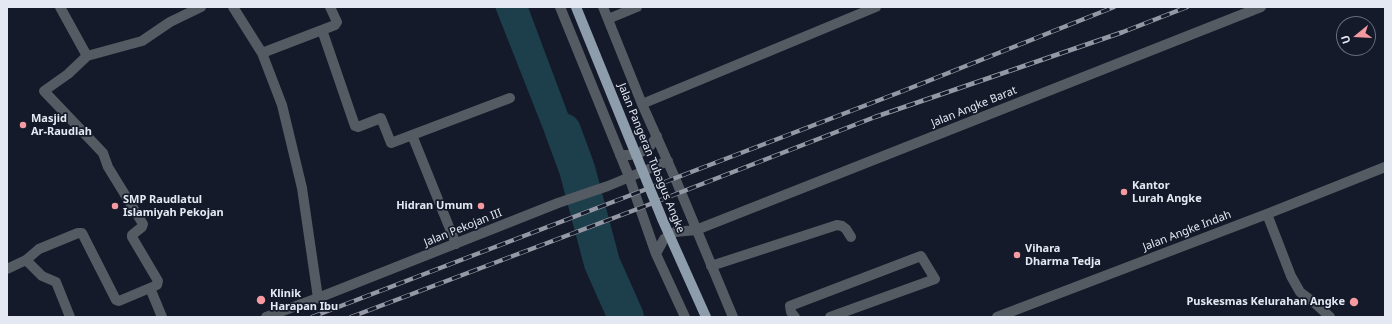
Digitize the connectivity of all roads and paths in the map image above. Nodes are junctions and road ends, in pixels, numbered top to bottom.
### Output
1 (60, 7) edge
2 (201, 7) edge
3 (233, 7) edge
4 (330, 7) edge
5 (560, 7) edge
6 (576, 7) edge
7 (603, 7) edge
8 (637, 7) edge
9 (876, 7) edge
10 (1261, 7) edge
11 (608, 19) junction
12 (322, 30) junction
13 (262, 53) junction
14 (88, 56) junction
15 (510, 98) dead end
16 (642, 104) junction
17 (412, 135) junction
18 (656, 136) junction
19 (620, 155) junction
20 (668, 161) junction
21 (1385, 167) edge
22 (629, 177) junction
23 (1267, 214) junction
24 (696, 230) junction
25 (851, 237) dead end
26 (456, 244) junction
27 (656, 254) junction
28 (26, 260) junction
29 (711, 266) junction
30 (7, 269) edge
31 (150, 288) junction
32 (318, 298) junction
33 (70, 317) edge
34 (162, 317) edge
35 (266, 317) edge
36 (684, 317) edge
37 (706, 317) edge
38 (733, 317) edge
39 (795, 317) edge
40 (830, 317) edge
41 (997, 317) edge
42 (1330, 317) edge

1 - 14 street
2 - 14 street
3 - 13 street
4 - 12 street
5 - 19 street
6 - 37 main road, Jalan Pangeran Tubagus Angke, bridge
7 - 11 street, Jalan Pangeran Tubagus Angke
8 - 11 street
9 - 16 street
10 - 24 street, Jalan Angke Barat
11 - 16 street, Jalan Pangeran Tubagus Angke
12 - 13 street
12 - 17 street
13 - 32 street
14 - 31 street
15 - 17 street
16 - 18 street, Jalan Pangeran Tubagus Angke
17 - 26 street
18 - 19 street
18 - 20 street, Jalan Pangeran Tubagus Angke
19 - 22 street
20 - 22 street, Jalan Pekojan III
20 - 24 street, Jalan Pangeran Tubagus Angke
21 - 23 street, Jalan Angke Indah
22 - 26 street, Jalan Pekojan III
22 - 27 street
23 - 41 street, Jalan Angke Indah
23 - 42 street
24 - 27 street, Jalan Angke Barat
24 - 29 street, Jalan Pangeran Tubagus Angke
25 - 29 street
26 - 32 street, Jalan Pekojan III
27 - 36 street
28 - 30 street
28 - 31 street
28 - 33 street
29 - 38 street, Jalan Pangeran Tubagus Angke
31 - 34 street
32 - 35 street, Jalan Pekojan III
39 - 40 street

